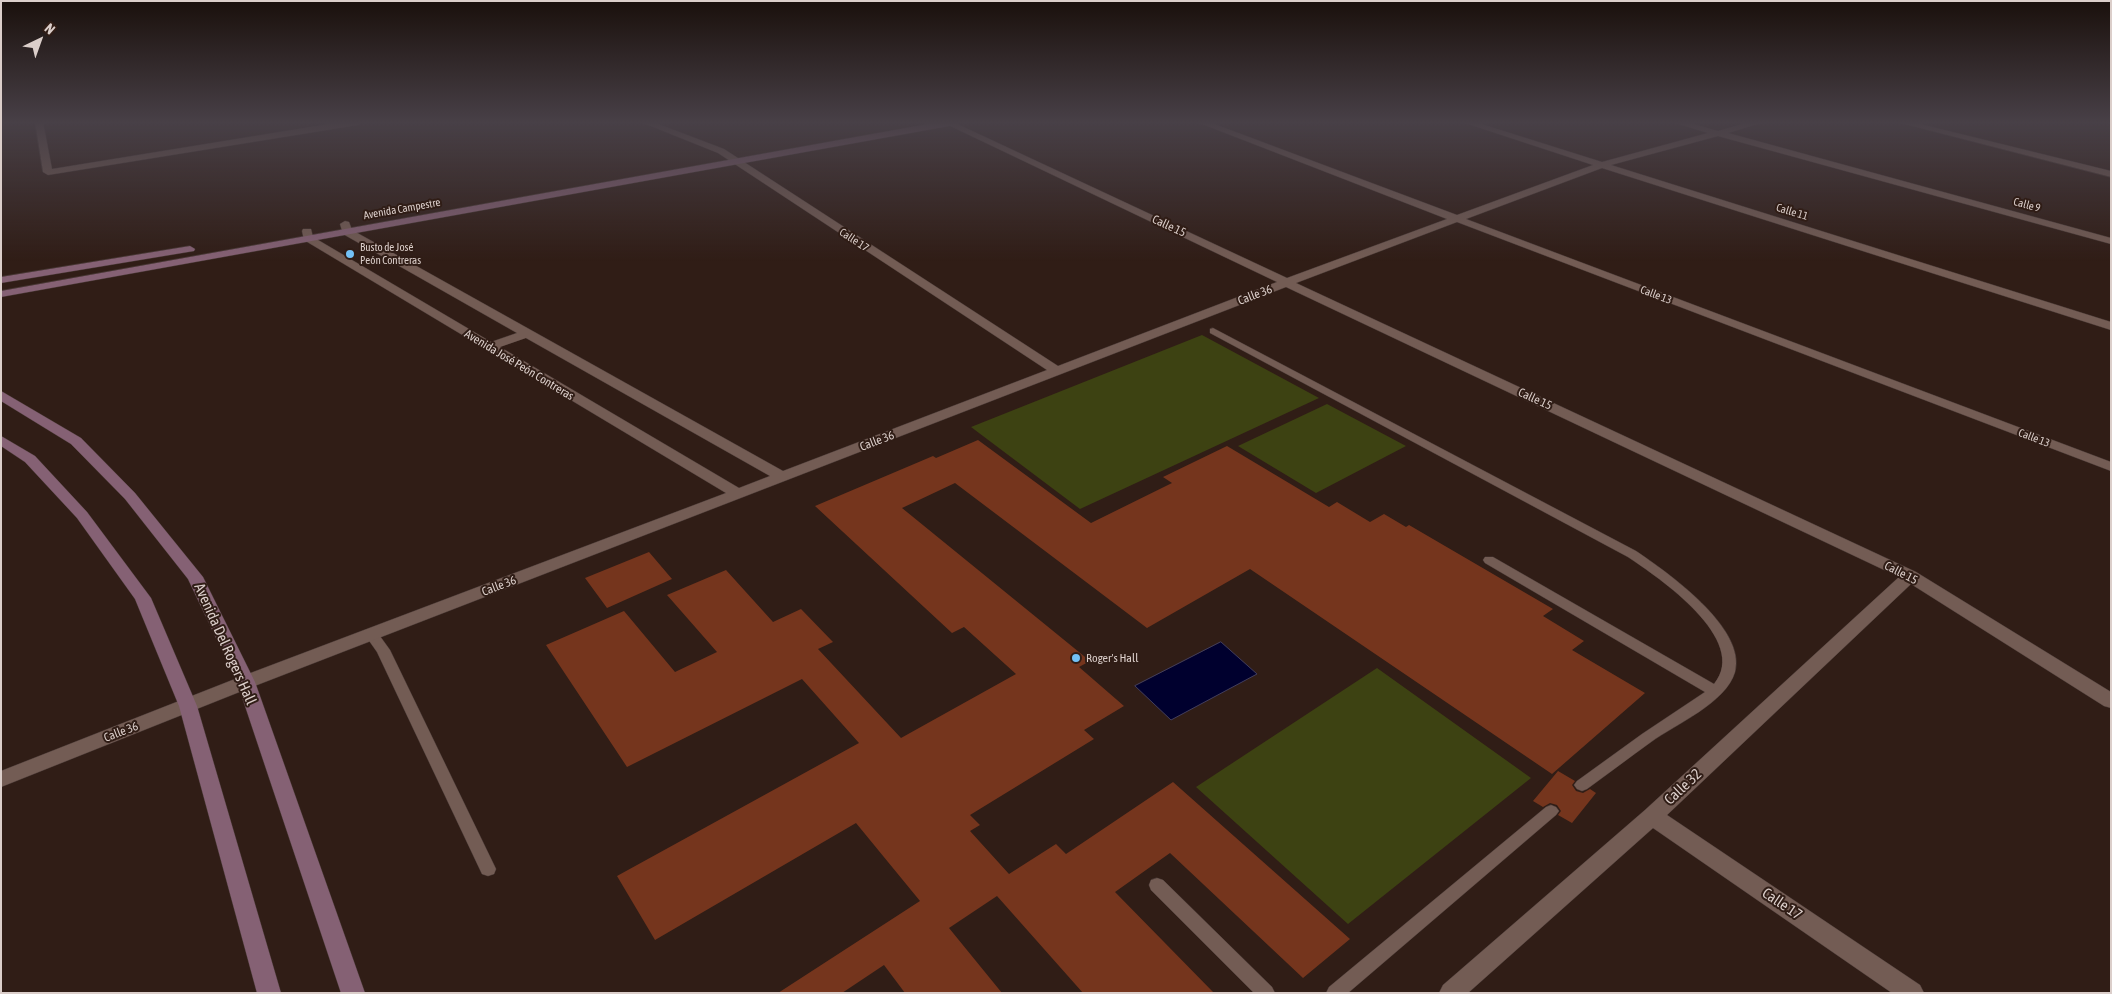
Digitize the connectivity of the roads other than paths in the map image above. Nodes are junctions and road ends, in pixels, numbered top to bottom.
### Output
1 (47, 168) edge
2 (71, 168) edge
3 (657, 168) edge
4 (698, 168) edge
5 (746, 168) edge
6 (1046, 168) edge
7 (1322, 168) edge
8 (1592, 168) edge
9 (1612, 168) edge
10 (1845, 168) edge
11 (2088, 168) edge
12 (2111, 174) edge
13 (1455, 219) junction
14 (346, 228) junction
15 (308, 235) junction
16 (2111, 241) edge
17 (1, 280) edge
18 (1288, 282) junction
19 (1, 294) edge
20 (2111, 326) edge
21 (1213, 331) dead end
22 (526, 334) junction
23 (489, 348) junction
24 (1057, 371) junction
25 (1, 395) edge
26 (1, 440) edge
27 (2111, 467) edge
28 (782, 477) junction
29 (738, 494) junction
30 (1489, 560) dead end
31 (1910, 576) junction
32 (372, 635) junction
33 (246, 682) junction
34 (1715, 691) junction
35 (2111, 701) edge
36 (188, 706) junction
37 (1, 779) edge
38 (1582, 785) dead end
39 (1551, 811) dead end
40 (1652, 816) junction
41 (488, 869) dead end
42 (1157, 886) dead end
43 (269, 993) edge
44 (353, 993) edge
45 (1266, 993) edge
46 (1336, 993) edge
47 (1451, 993) edge
48 (1912, 993) edge

1 - 2 street
3 - 14 street, Avenida Campestre
4 - 14 street, Avenida Campestre
5 - 24 street, Calle 17
6 - 18 street, Calle 15
7 - 13 street, Calle 13
8 - 13 street, Calle 36
9 - 20 street, Calle 11
10 - 16 street, Calle 9
11 - 12 street
13 - 18 street, Calle 36
13 - 27 street, Calle 13
14 - 15 street, Avenida Campestre
14 - 22 street
15 - 17 street, Avenida Campestre
15 - 19 street, Avenida Campestre
15 - 23 street, Avenida José Peón Contreras
18 - 24 street, Calle 36
18 - 31 street, Calle 15
21 - 34 lane
22 - 23 street
22 - 28 street
23 - 29 street, Avenida José Peón Contreras
24 - 28 street, Calle 36
25 - 33 street, Avenida Del Rogers Hall
26 - 36 street
28 - 29 street, Calle 36
29 - 32 street, Calle 36
30 - 34 lane
31 - 35 street, Calle 15
31 - 40 street, Calle 32
32 - 33 street, Calle 36
32 - 41 lane
33 - 36 street, Calle 36
33 - 44 street, Avenida Del Rogers Hall
34 - 38 lane
36 - 37 street, Calle 36
36 - 43 street
39 - 46 lane
40 - 47 street, Calle 32
40 - 48 street, Calle 17
42 - 45 lane

